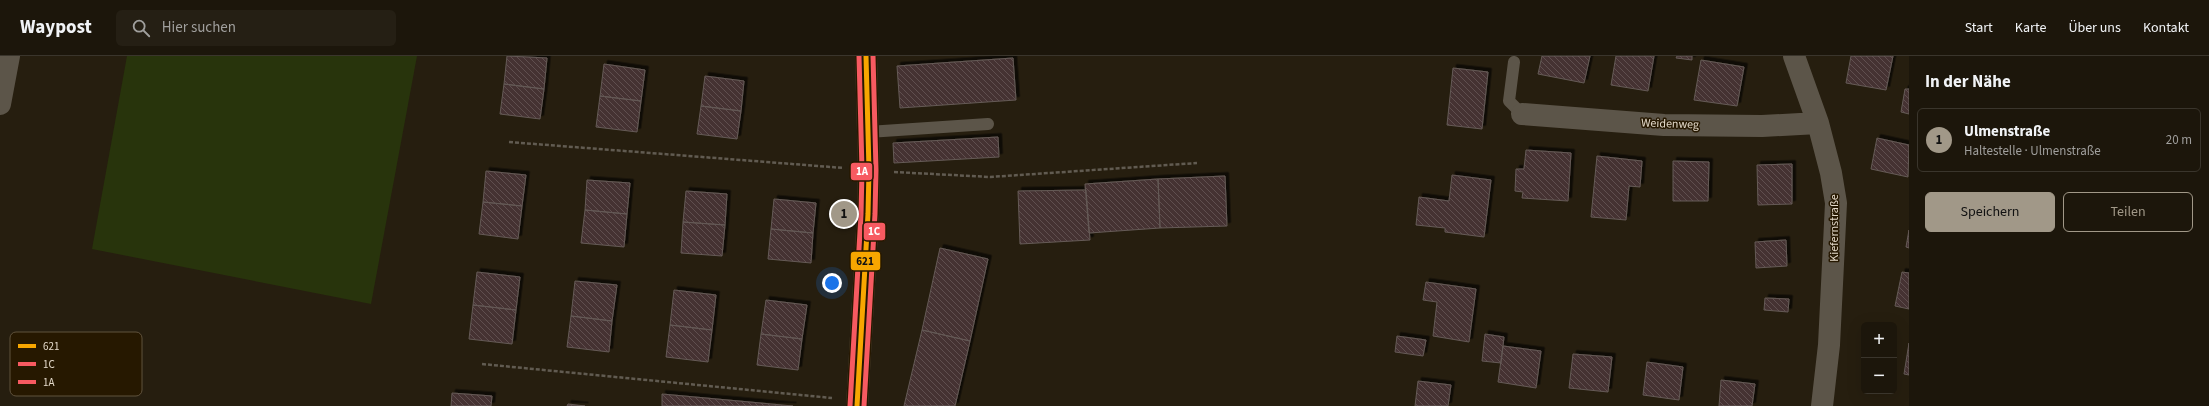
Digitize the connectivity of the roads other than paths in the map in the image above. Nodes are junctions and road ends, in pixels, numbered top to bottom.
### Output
1 (9, 56) edge
2 (866, 56) edge
3 (1794, 56) edge
4 (1514, 62) dead end
5 (0, 104) edge
6 (1522, 114) joint
7 (1818, 123) junction
8 (988, 124) dead end
9 (868, 132) junction
10 (858, 403) edge
11 (1822, 406) edge

1 - 5 street
2 - 9 street
3 - 7 street, Kiefernstraße
4 - 6 lane
6 - 7 street, Weidenweg
7 - 11 street, Kiefernstraße
8 - 9 lane
9 - 10 street

